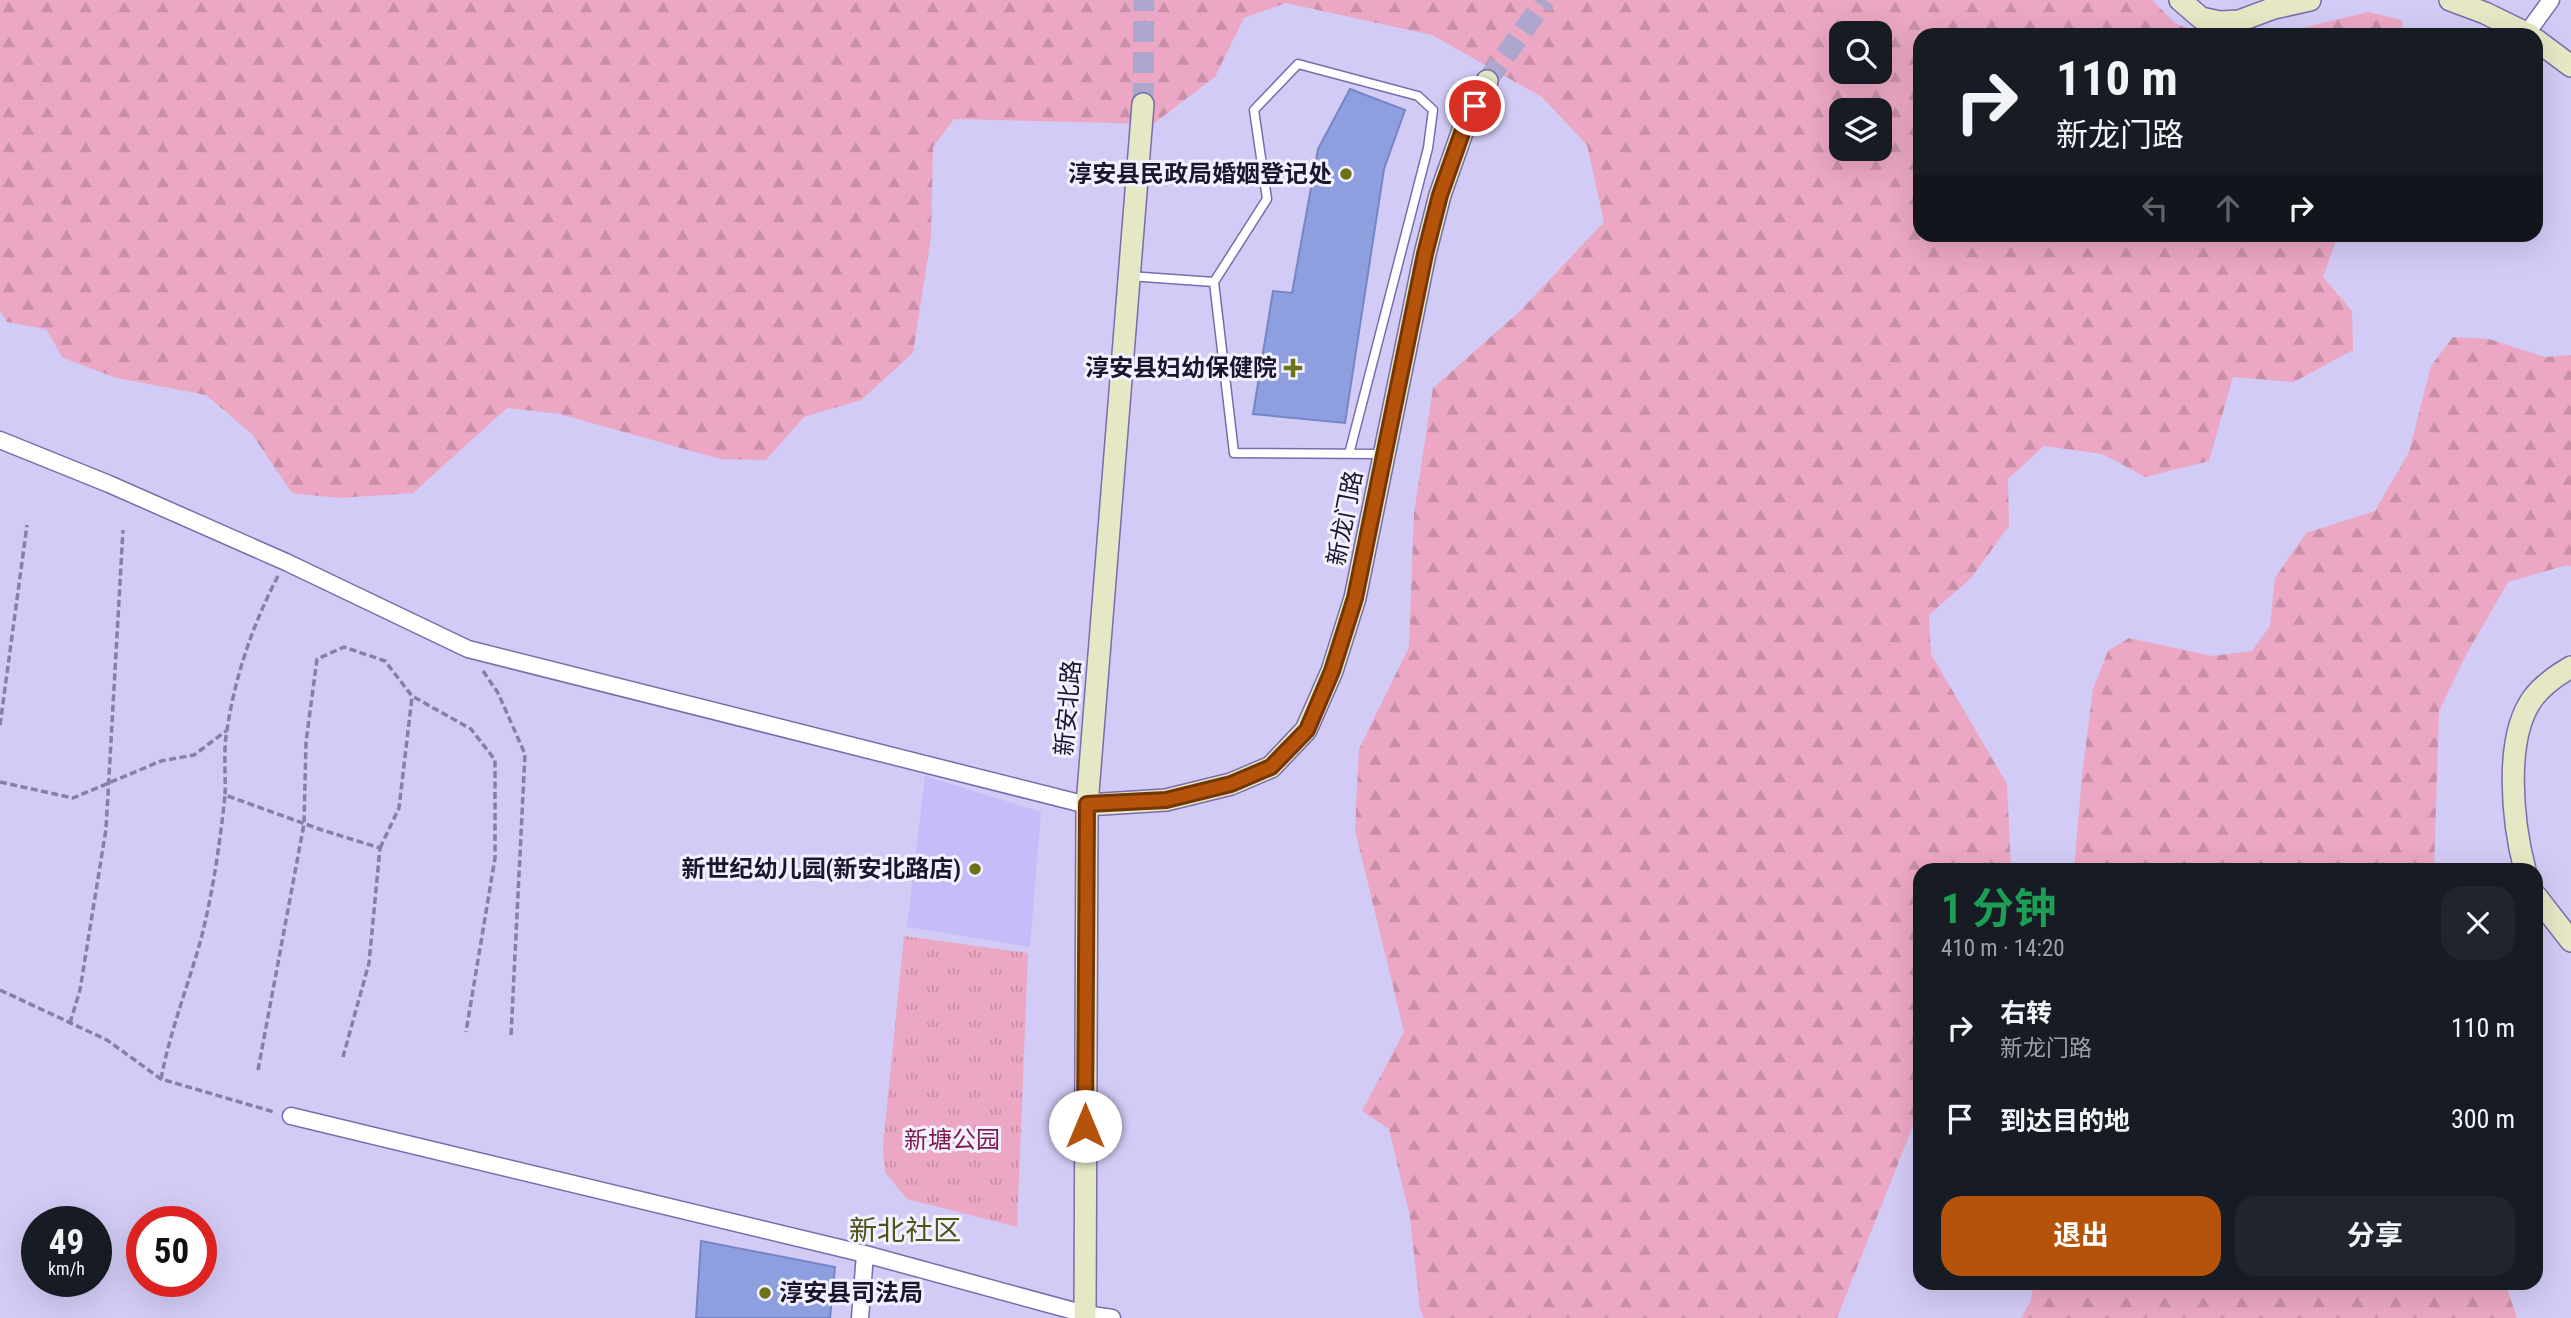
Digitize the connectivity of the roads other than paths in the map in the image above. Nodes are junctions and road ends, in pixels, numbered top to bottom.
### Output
1 (2180, 0) edge
2 (2311, 0) edge
3 (2450, 0) edge
4 (2551, 0) edge
5 (2515, 28) edge
6 (2535, 28) edge
7 (2543, 45) edge
8 (2571, 66) edge
9 (1487, 81) tunnel mouth
10 (1143, 104) tunnel mouth
11 (1129, 276) junction
12 (1214, 282) junction
13 (0, 440) edge
14 (1349, 454) junction
15 (1385, 454) junction
16 (2571, 667) edge
17 (1087, 804) junction
18 (2524, 863) edge
19 (2543, 905) edge
20 (2571, 942) edge
21 (291, 1116) road end
22 (864, 1254) junction
23 (1084, 1316) edge
24 (860, 1318) edge
25 (1112, 1318) edge

1 - 2 main road
3 - 5 main road
4 - 6 street
7 - 8 main road
9 - 15 main road, 新龙门路
10 - 11 main road, 新安北路
11 - 12 lane
11 - 17 main road, 新安北路
12 - 14 lane
12 - 14 lane
13 - 17 street
14 - 15 lane
15 - 17 main road, 新龙门路
16 - 18 main road
17 - 23 main road, 新安北路
19 - 20 main road
21 - 22 street
22 - 23 street
22 - 24 street
23 - 25 street

